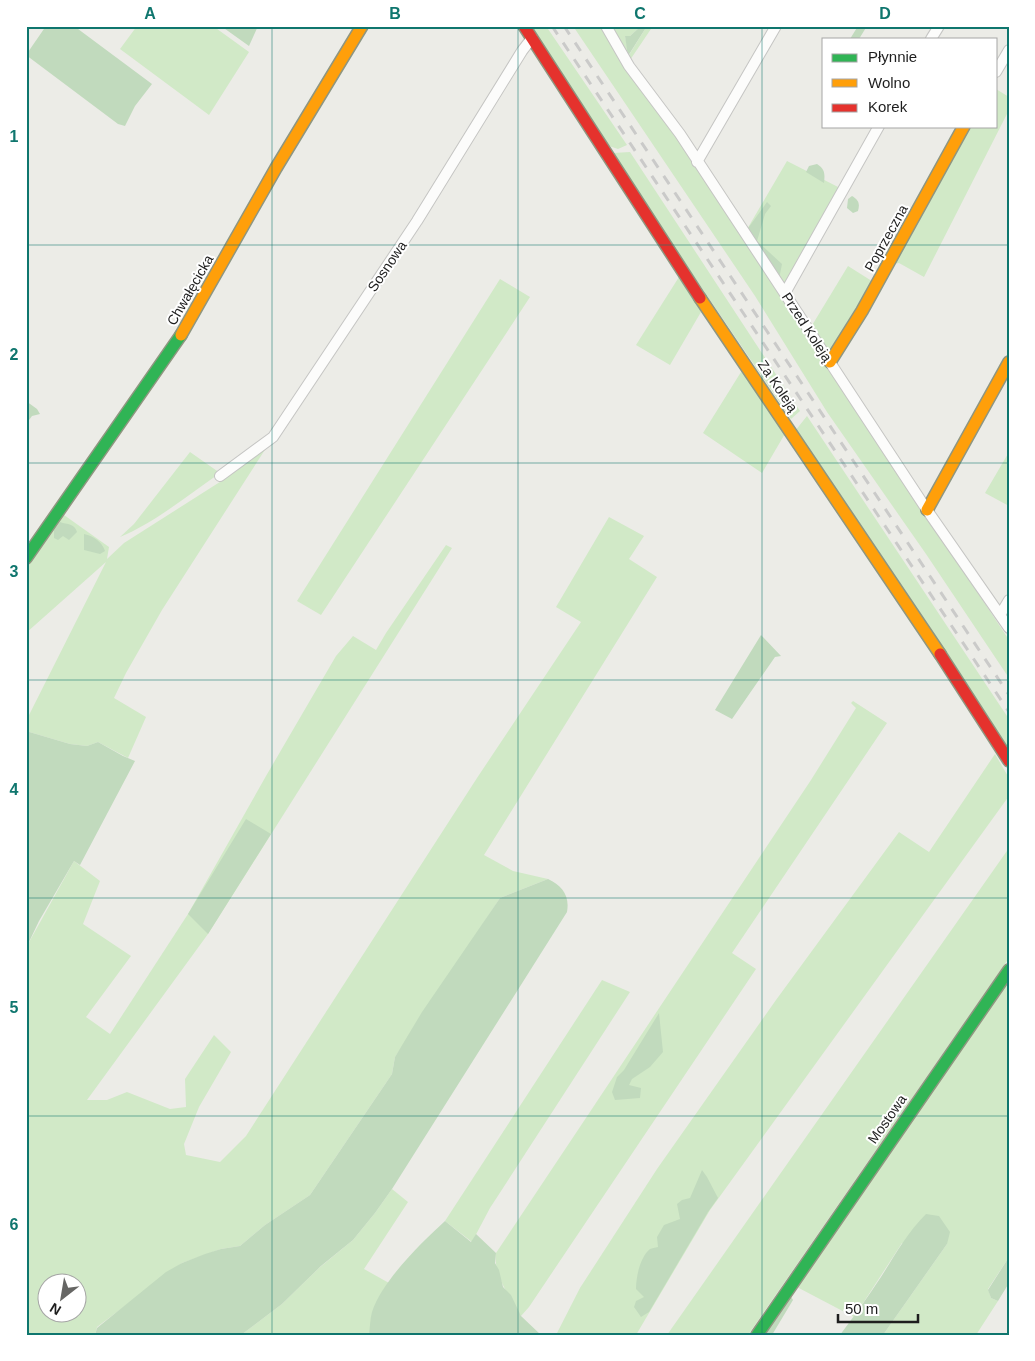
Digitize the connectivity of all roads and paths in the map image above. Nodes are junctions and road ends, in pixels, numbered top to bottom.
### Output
1 (362, 26) edge
2 (524, 26) edge
3 (606, 26) edge
4 (776, 26) edge
5 (939, 26) edge
6 (532, 38) junction
7 (933, 38) edge
8 (1009, 50) edge
9 (998, 69) edge
10 (878, 128) edge
11 (963, 128) edge
12 (697, 162) junction
13 (785, 293) junction
14 (830, 362) junction
15 (1009, 362) edge
16 (220, 476) dead end
17 (927, 510) junction
18 (26, 558) edge
19 (1009, 600) edge
20 (1000, 615) junction
21 (1009, 628) edge
22 (1009, 761) edge
23 (1009, 970) edge
24 (757, 1335) edge

1 - 18 street, Chwałęcicka
2 - 6 street, Za Koleją
3 - 12 street, Przed Koleją
4 - 12 street
5 - 7 street
6 - 16 street, Sosnowa
6 - 22 street, Za Koleją
8 - 9 street
10 - 13 street
11 - 14 street, Poprzeczna
12 - 13 street, Przed Koleją
13 - 14 street, Przed Koleją
14 - 17 street, Przed Koleją
15 - 17 street
17 - 20 street, Przed Koleją
19 - 20 street
20 - 21 street, Przed Koleją
23 - 24 street, Mostowa

